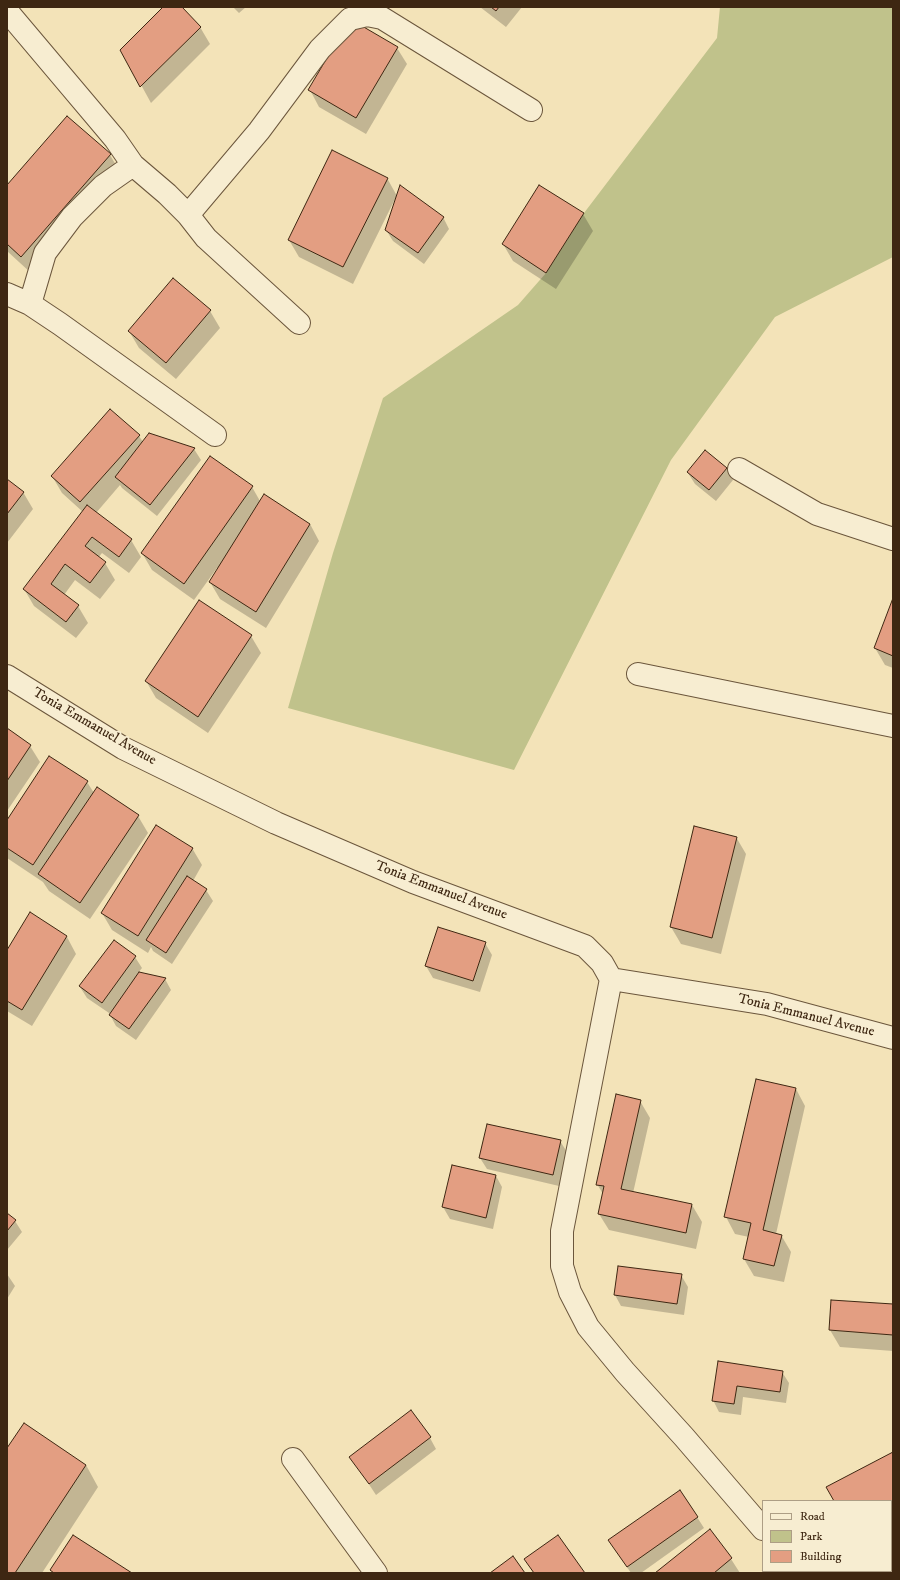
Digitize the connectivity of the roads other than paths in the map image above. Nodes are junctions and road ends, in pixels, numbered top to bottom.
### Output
1 (7, 11) edge
2 (531, 110) dead end
3 (133, 165) junction
4 (188, 215) junction
5 (7, 294) edge
6 (30, 304) junction
7 (299, 323) dead end
8 (215, 435) dead end
9 (739, 469) dead end
10 (893, 539) edge
11 (638, 674) dead end
12 (7, 676) edge
13 (893, 726) edge
14 (610, 979) junction
15 (893, 1038) edge
16 (293, 1459) dead end
17 (762, 1528) edge
18 (376, 1573) edge

1 - 3 street
2 - 4 street
3 - 4 street
3 - 6 street
4 - 7 street
5 - 6 street
6 - 8 street
9 - 10 street
11 - 13 street
12 - 14 street, Tonia Emmanuel Avenue
14 - 15 street, Tonia Emmanuel Avenue
14 - 17 street
16 - 18 street

